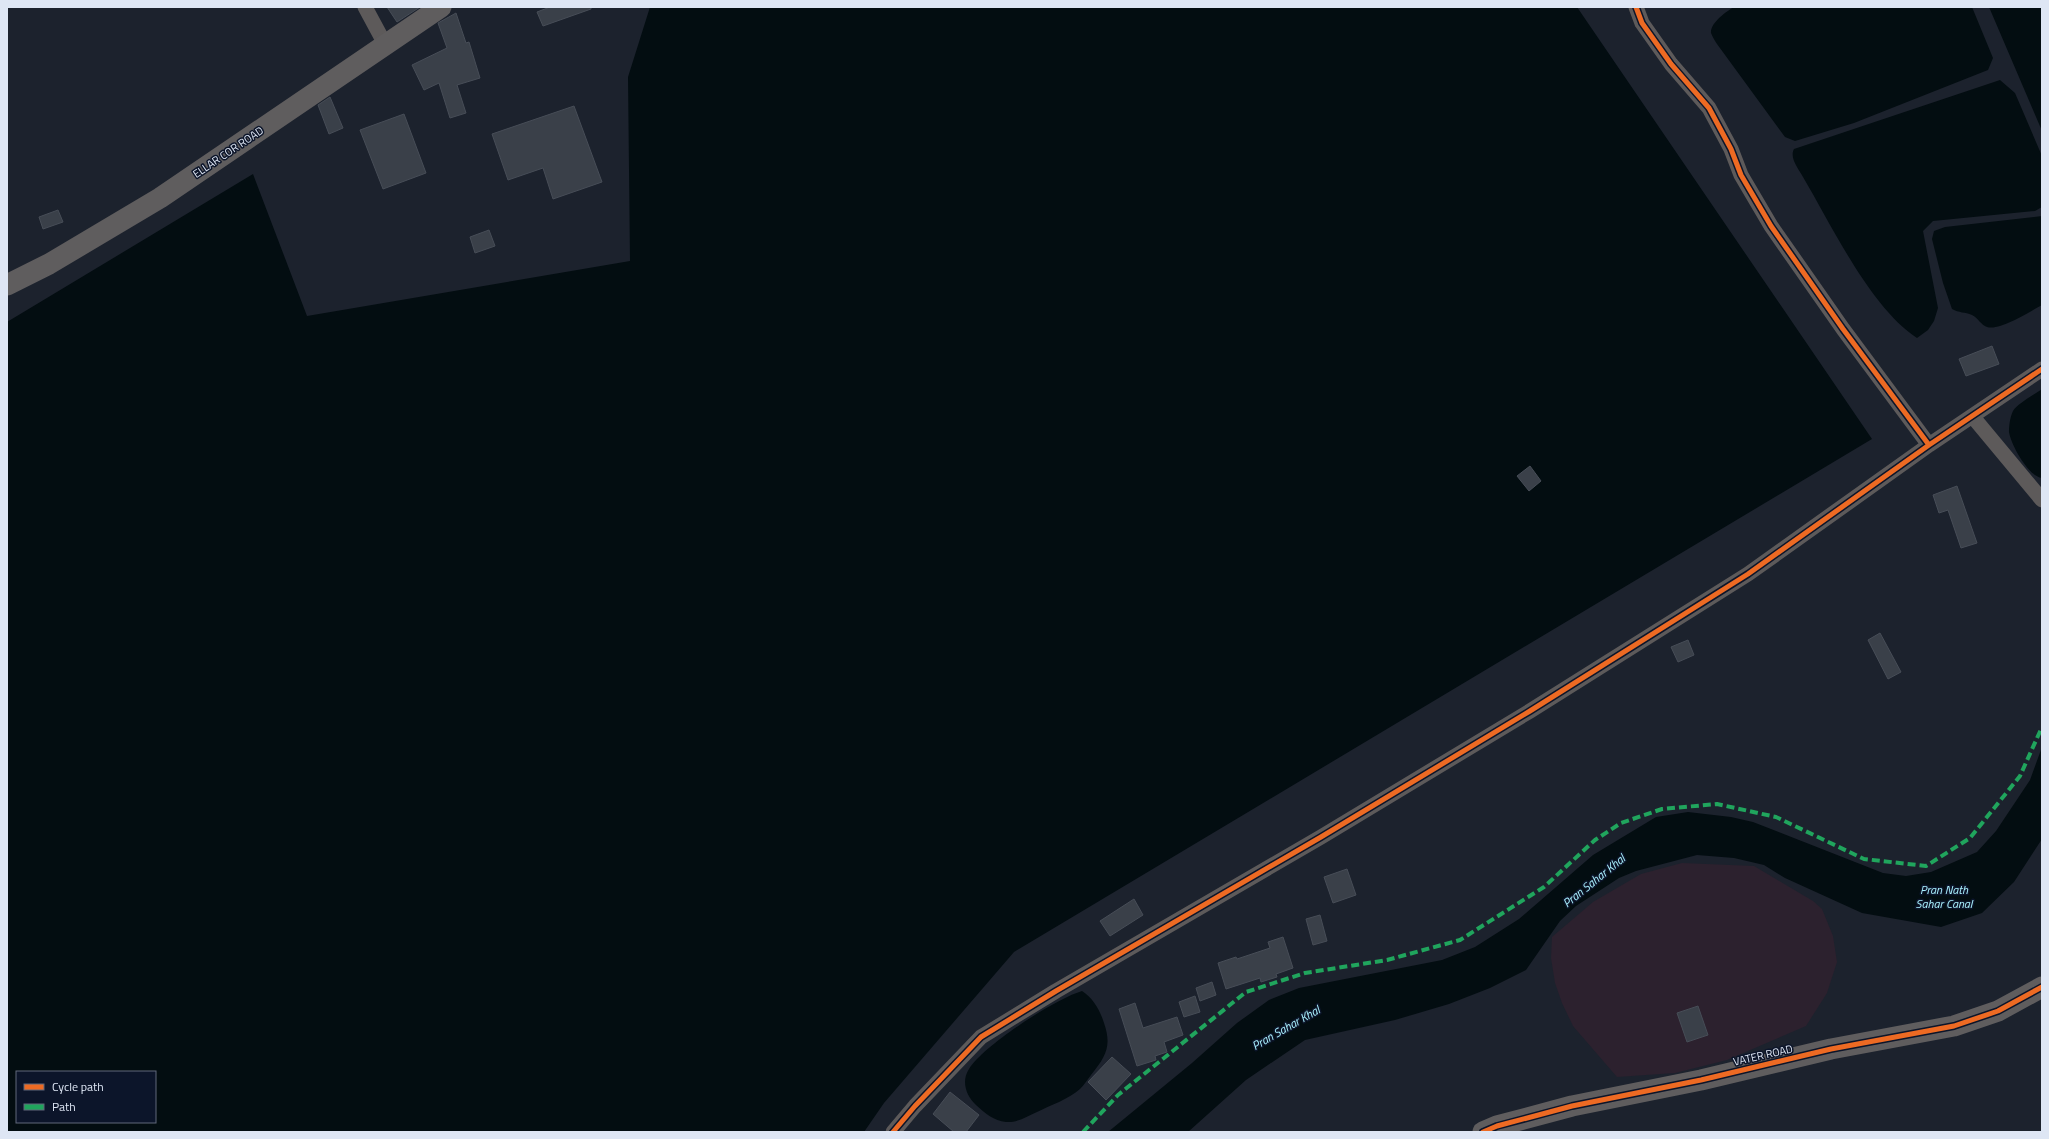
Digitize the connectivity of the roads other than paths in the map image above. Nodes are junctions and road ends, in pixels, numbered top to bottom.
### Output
1 (365, 7) edge
2 (441, 7) edge
3 (1636, 7) edge
4 (386, 46) junction
5 (7, 285) edge
6 (2042, 369) edge
7 (1973, 417) junction
8 (1929, 445) junction
9 (2042, 500) edge
10 (2042, 987) edge
11 (893, 1132) edge
12 (1483, 1132) edge

1 - 4 street
2 - 4 street, ELLAR COR ROAD
3 - 8 street
4 - 5 street, ELLAR COR ROAD
6 - 7 street
7 - 8 street
7 - 9 street
8 - 11 street
10 - 12 street, VATER ROAD

